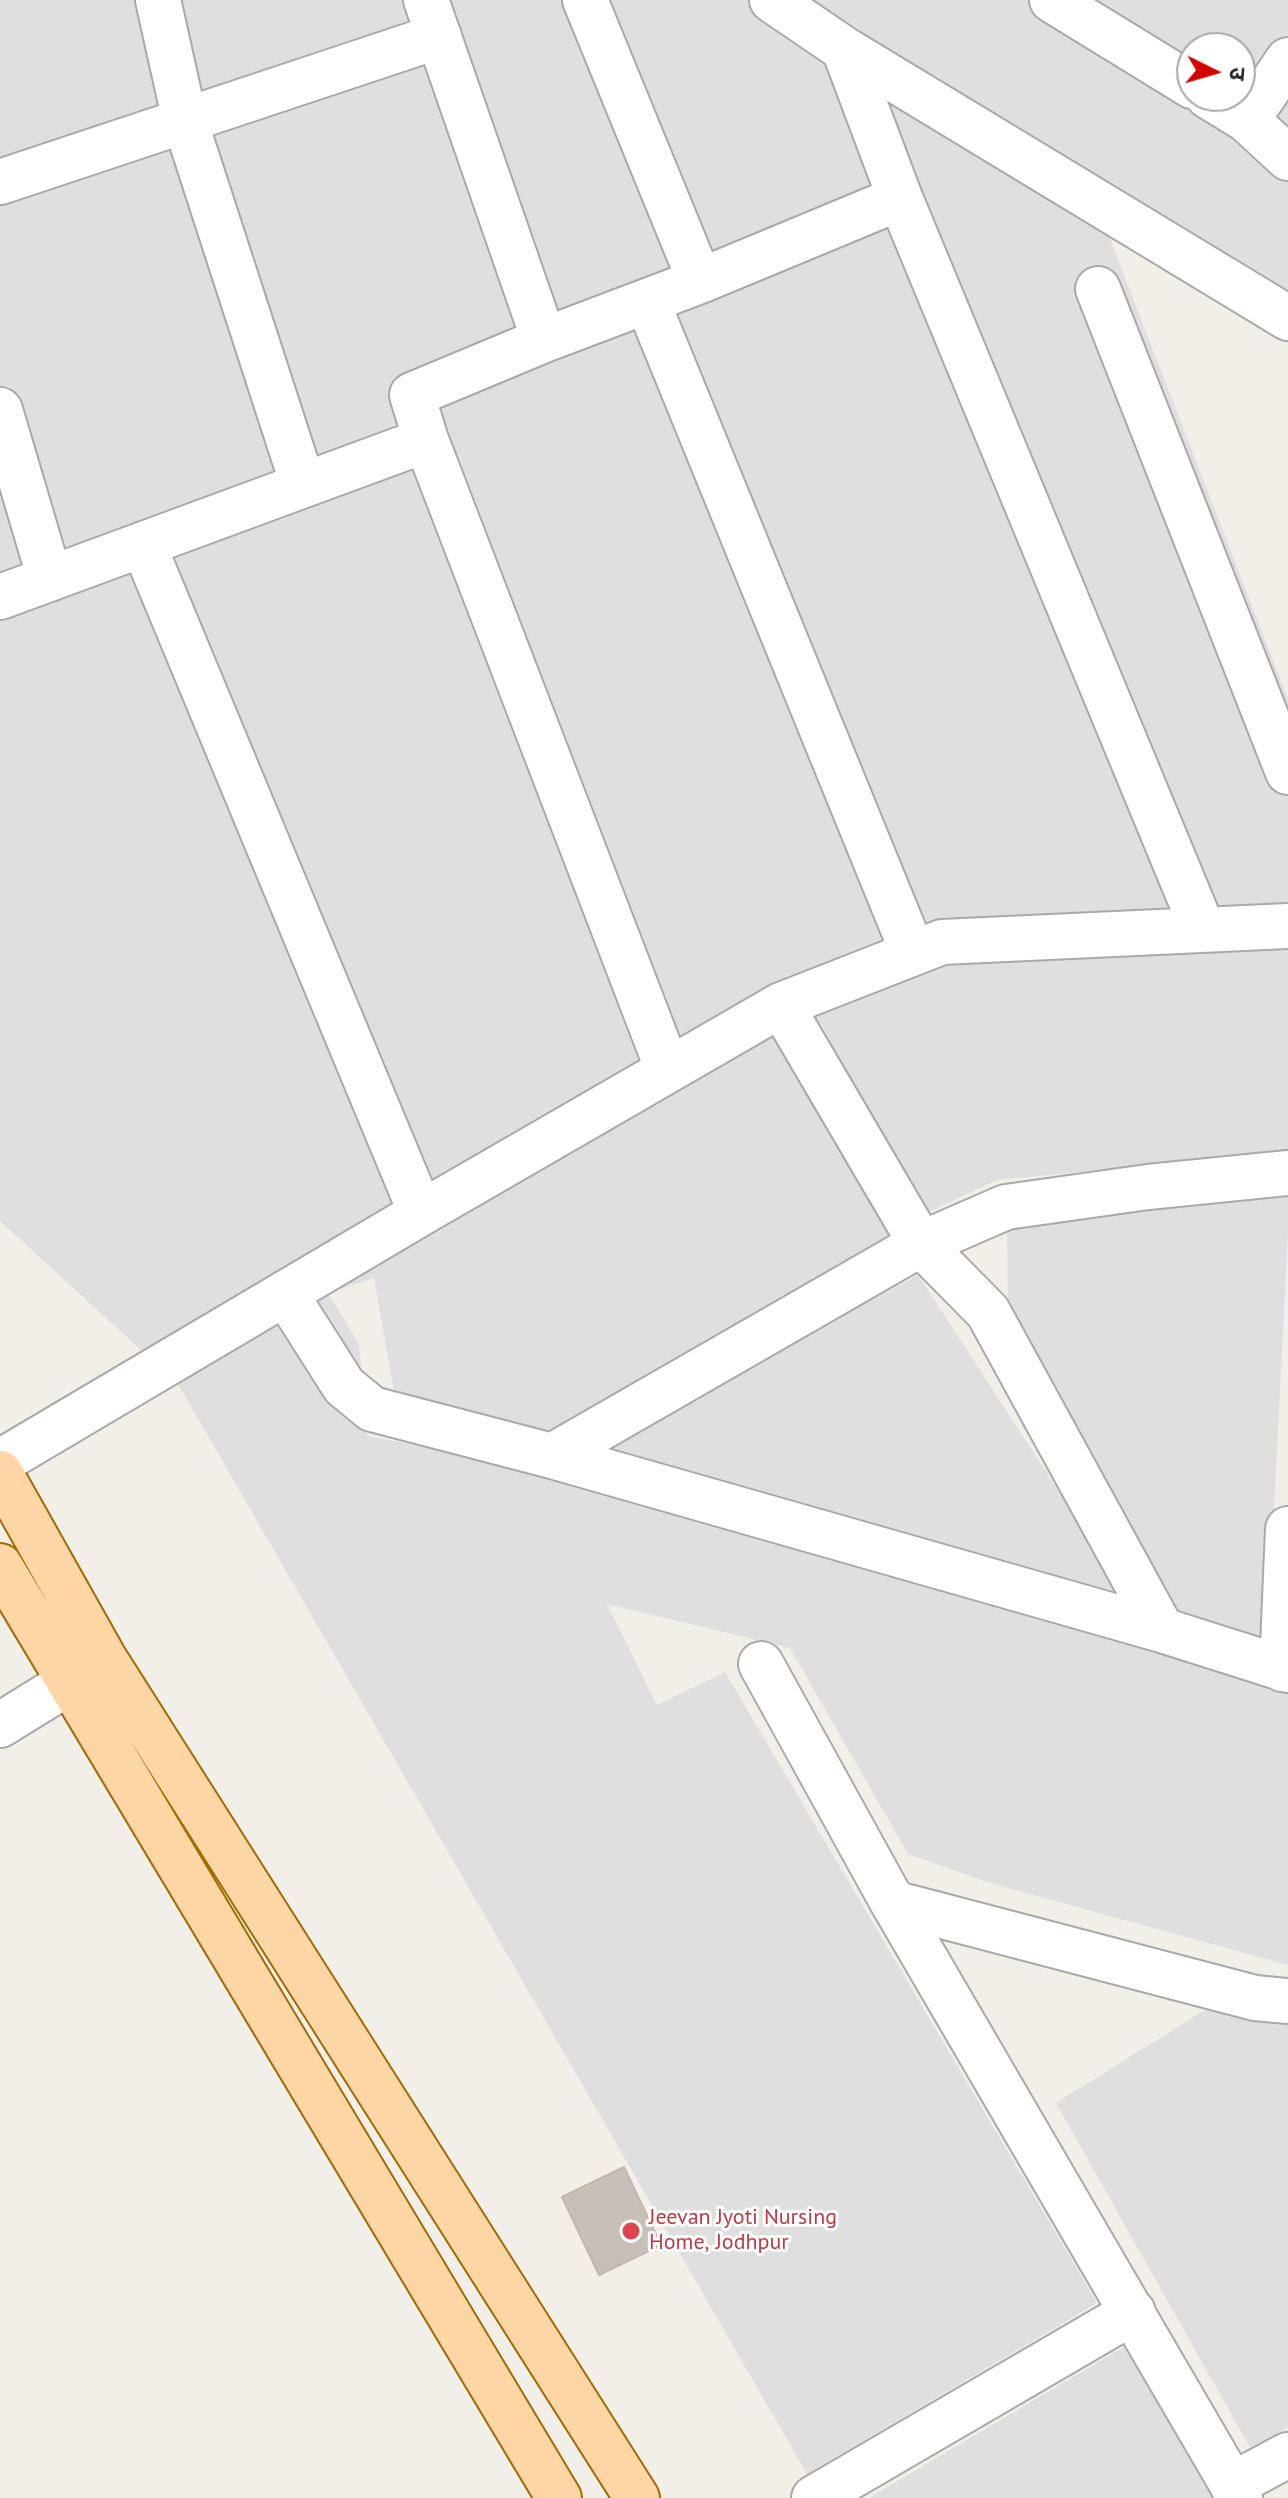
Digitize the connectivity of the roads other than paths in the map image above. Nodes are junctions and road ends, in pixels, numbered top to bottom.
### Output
1 (158, 0) edge
2 (585, 0) edge
3 (772, 0) edge
4 (1072, 5) edge
5 (432, 18) edge
6 (844, 49) junction
7 (1288, 60) edge
8 (1176, 75) edge
9 (1234, 112) edge
10 (1247, 120) junction
11 (185, 121) junction
12 (1288, 158) edge
13 (0, 182) edge
14 (900, 198) junction
15 (700, 281) junction
16 (1098, 289) dead end
17 (647, 301) junction
18 (1288, 318) edge
19 (544, 340) junction
20 (0, 410) edge
21 (426, 440) junction
22 (303, 485) junction
23 (143, 544) junction
24 (50, 579) junction
25 (0, 597) edge
26 (1288, 772) edge
27 (1288, 926) edge
28 (1203, 930) junction
29 (913, 953) junction
30 (781, 1005) junction
31 (668, 1070) junction
32 (1288, 1173) edge
33 (421, 1213) junction
34 (921, 1244) junction
35 (285, 1293) junction
36 (552, 1456) junction
37 (0, 1462) edge
38 (0, 1473) edge
39 (1288, 1529) edge
40 (0, 1566) edge
41 (1162, 1630) junction
42 (761, 1664) dead end
43 (1285, 1670) edge
44 (68, 1683) junction
45 (0, 1725) edge
46 (893, 1903) junction
47 (1288, 2001) edge
48 (1133, 2312) junction
49 (1288, 2455) edge
50 (1236, 2491) edge
51 (559, 2498) edge
52 (637, 2498) edge
53 (814, 2498) edge

1 - 11 street
2 - 15 street
3 - 6 street
4 - 8 street
5 - 11 street
5 - 19 street
6 - 14 street
6 - 18 street
7 - 10 street
9 - 10 street
10 - 12 street
11 - 13 street
11 - 22 street
14 - 15 street
14 - 28 street
15 - 17 street
16 - 26 street
17 - 19 street
17 - 29 street
19 - 21 street
20 - 24 street
21 - 22 street
21 - 31 street
22 - 23 street
23 - 24 street
23 - 33 street
24 - 25 street
27 - 28 street
28 - 29 street
29 - 30 street
30 - 31 street
30 - 34 street
31 - 33 street
32 - 34 street
33 - 35 street
34 - 36 street
34 - 41 street
35 - 36 street
35 - 37 street
36 - 41 street
38 - 52 main road
39 - 43 street
40 - 44 main road
41 - 43 street
42 - 46 street
44 - 45 street
44 - 51 main road
46 - 47 street
46 - 48 street
48 - 50 street
48 - 53 street
49 - 50 street

